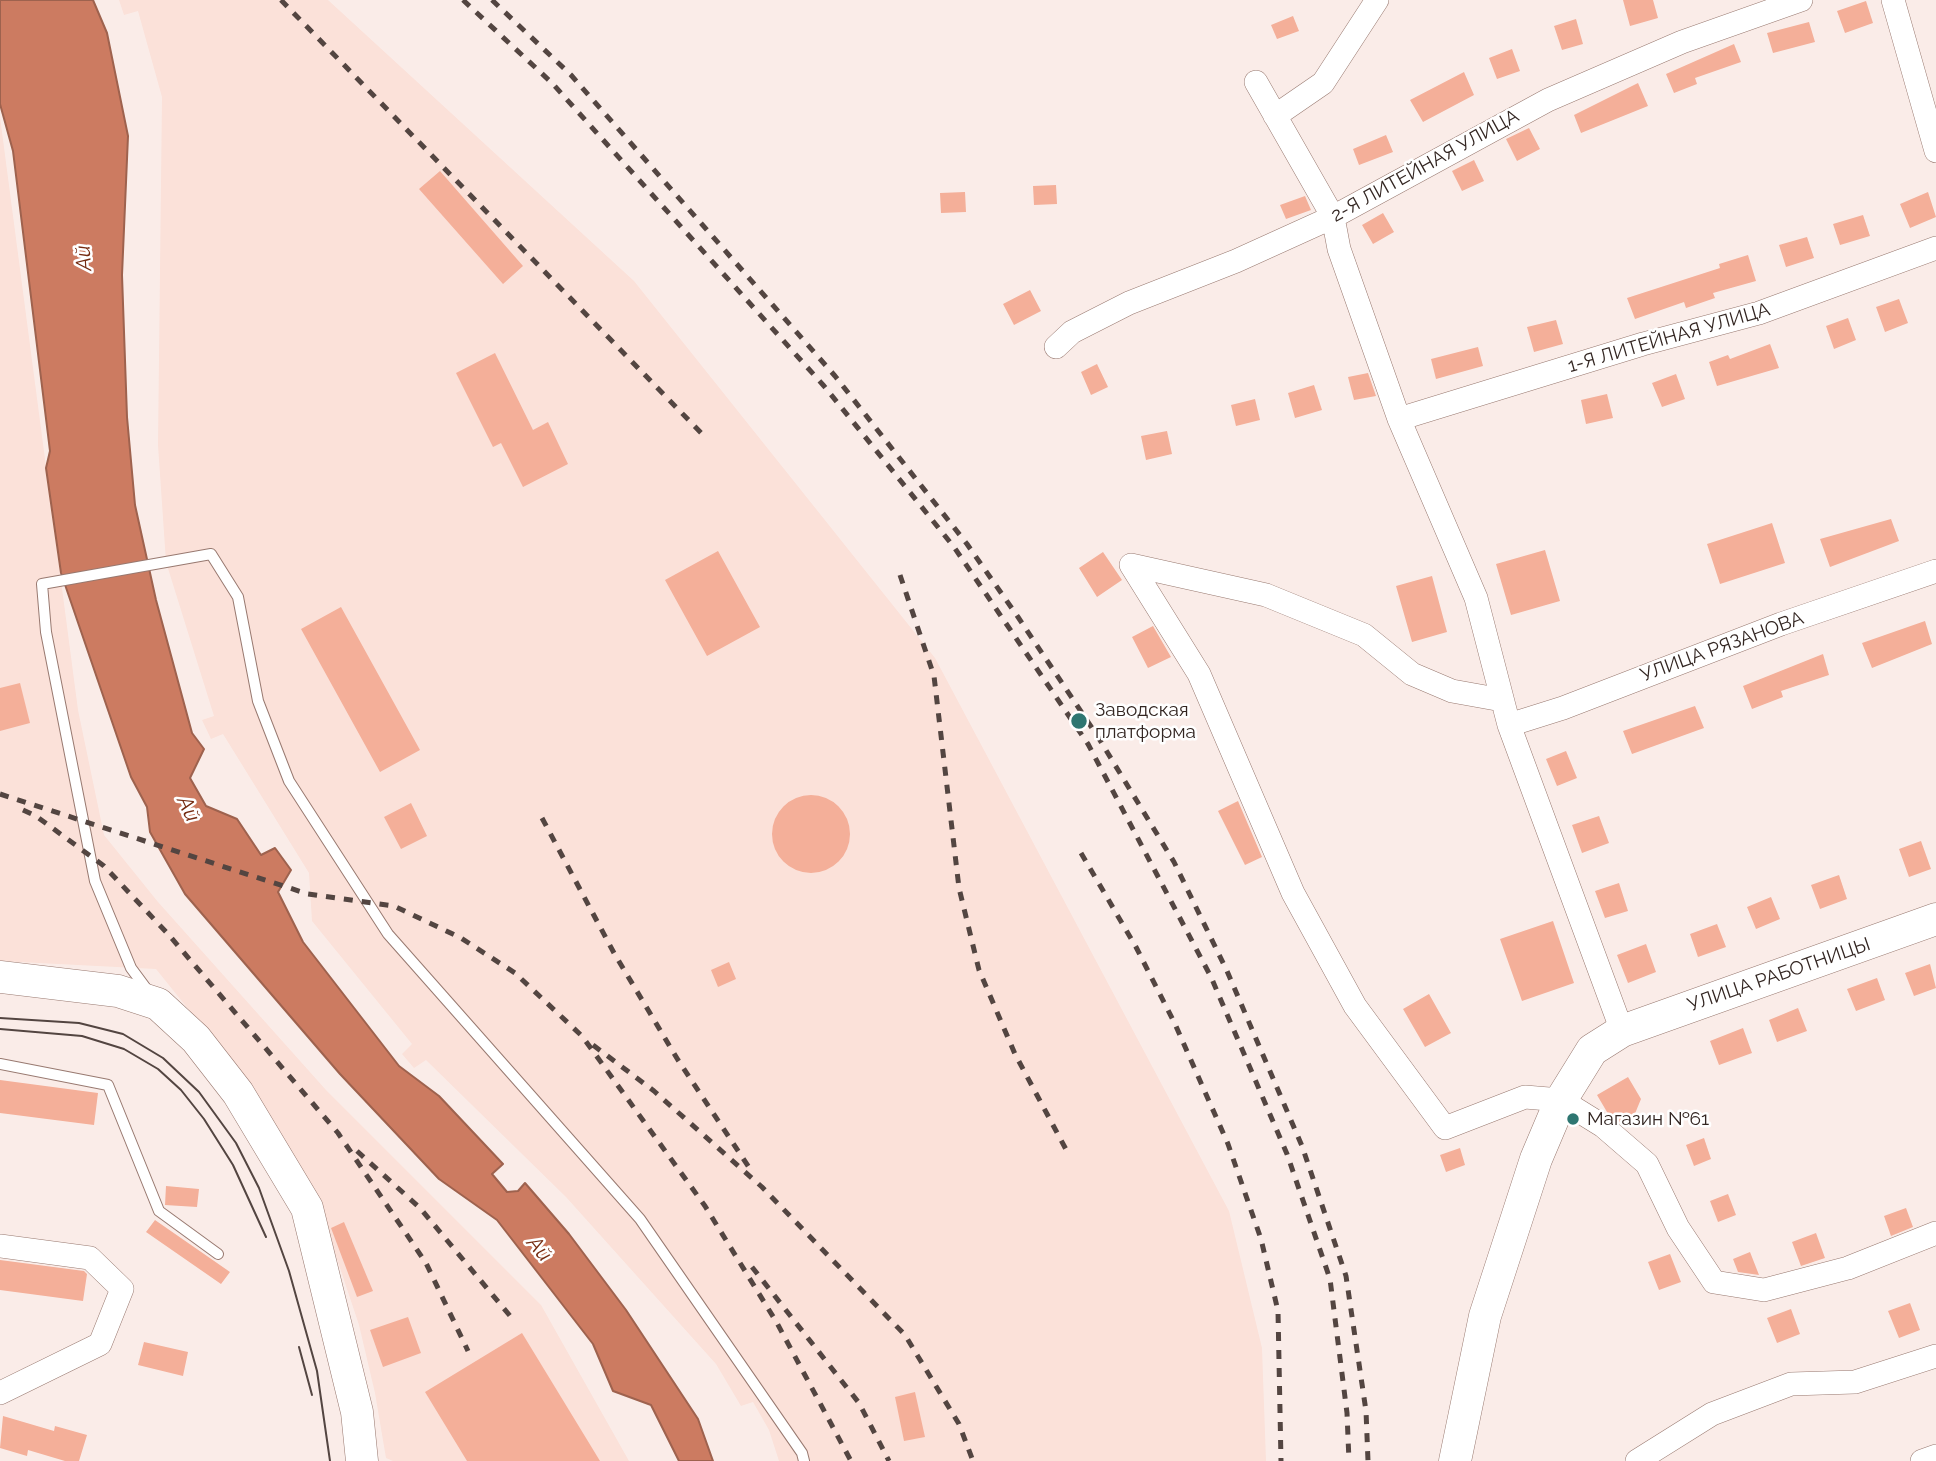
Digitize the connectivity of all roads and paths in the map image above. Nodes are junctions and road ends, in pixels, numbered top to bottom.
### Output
1 (1377, 0) edge
2 (1801, 0) edge
3 (1893, 0) edge
4 (1256, 82) dead end
5 (1275, 116) junction
6 (1936, 151) edge
7 (1333, 217) junction
8 (1936, 248) edge
9 (1056, 347) dead end
10 (1399, 419) junction
11 (1936, 571) edge
12 (1502, 700) junction
13 (1509, 725) junction
14 (1936, 919) edge
15 (0, 977) edge
16 (158, 1004) junction
17 (1622, 1031) junction
18 (0, 1064) edge
19 (1561, 1100) junction
20 (1936, 1233) edge
21 (0, 1246) edge
22 (218, 1254) dead end
23 (1936, 1356) edge
24 (0, 1393) edge
25 (1936, 1456) edge
26 (362, 1461) edge
27 (804, 1461) edge
28 (1455, 1461) edge
29 (1637, 1461) edge
30 (1922, 1461) edge

1 - 5 street
2 - 7 street, 2-Я ЛИТЕЙНАЯ УЛИЦА
3 - 6 street
4 - 5 street
5 - 7 street
7 - 9 street, 2-Я ЛИТЕЙНАЯ УЛИЦА
7 - 10 street
8 - 10 street, 1-Я ЛИТЕЙНАЯ УЛИЦА
10 - 12 street
11 - 13 street, УЛИЦА РЯЗАНОВА
12 - 13 street
12 - 19 street
13 - 17 street
14 - 17 street, УЛИЦА РАБОТНИЦЫ
15 - 16 street
16 - 26 street
16 - 27 lane
17 - 19 street, УЛИЦА РАБОТНИЦЫ
18 - 22 lane
19 - 20 street
19 - 28 street, УЛИЦА РАБОТНИЦЫ
21 - 24 street
23 - 29 street
25 - 30 street

